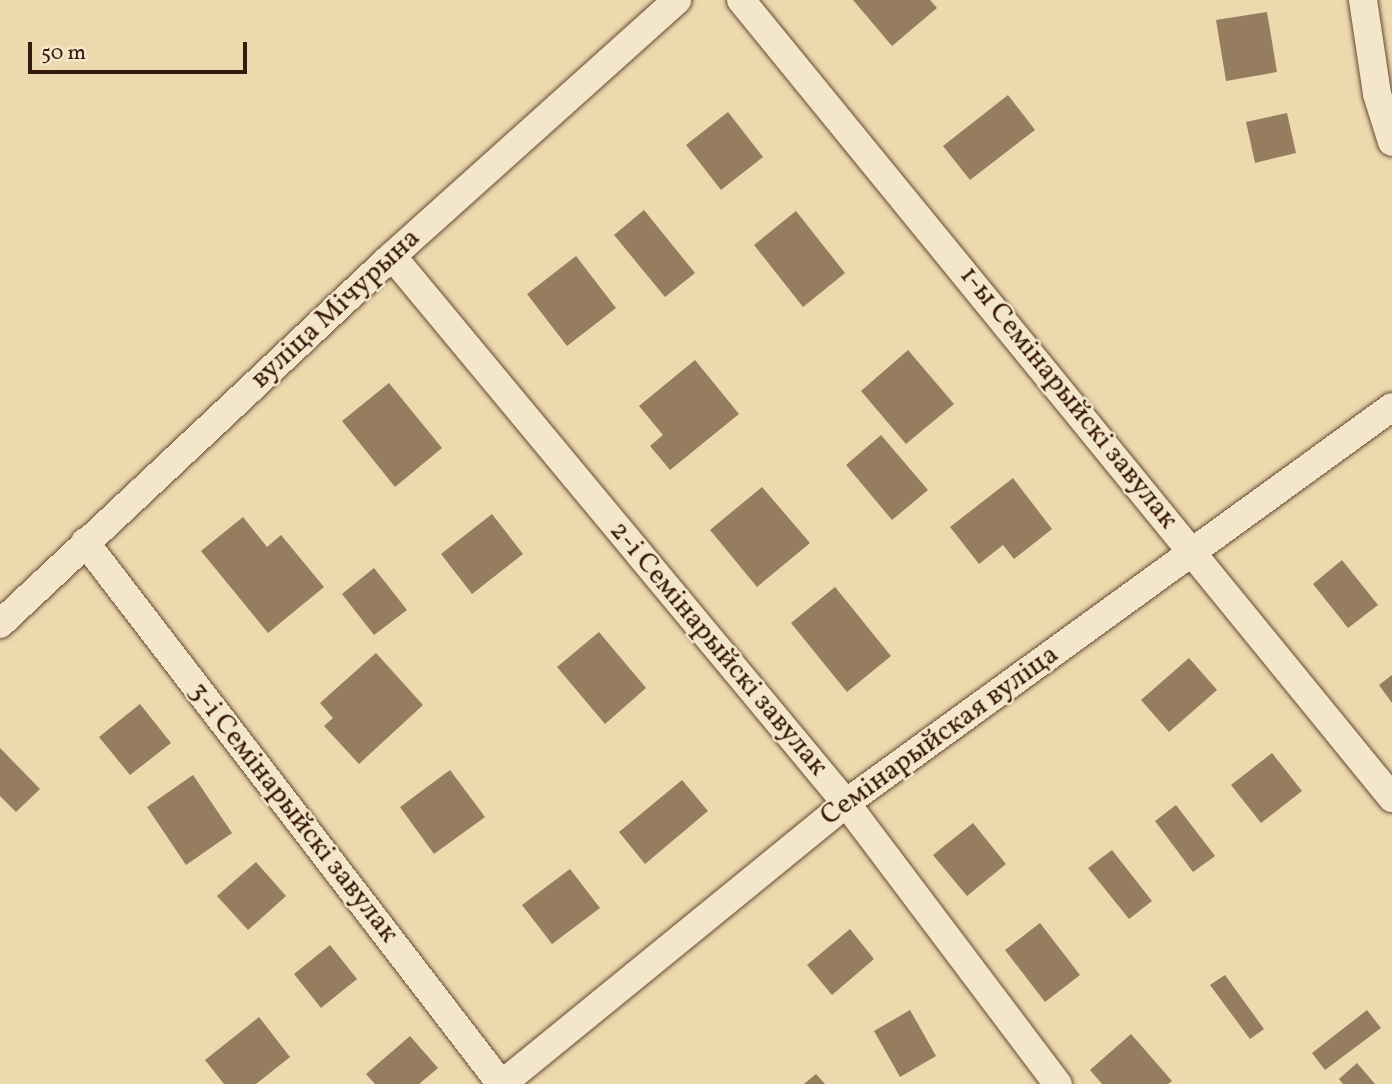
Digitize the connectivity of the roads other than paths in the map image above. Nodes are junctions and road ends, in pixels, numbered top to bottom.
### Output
1 (677, 0) edge
2 (741, 0) edge
3 (1363, 0) edge
4 (1392, 142) edge
5 (392, 256) junction
6 (1392, 407) edge
7 (85, 542) junction
8 (1195, 551) junction
9 (0, 624) edge
10 (1392, 798) edge
11 (846, 803) junction
12 (502, 1084) edge
13 (1058, 1084) edge

1 - 5 street, вуліца Мічурына
2 - 8 street, 1-ы Семінарыйскі завулак
3 - 4 street
5 - 7 street, вуліца Мічурына
5 - 11 street, 2-і Семінарыйскі завулак
6 - 8 street, Семінарыйская вуліца
7 - 9 street, вуліца Мічурына
7 - 12 street, 3-і Семінарыйскі завулак
8 - 10 street, 1-ы Семінарыйскі завулак
8 - 11 street, Семінарыйская вуліца
11 - 12 street, Семінарыйская вуліца
11 - 13 street, 2-і Семінарыйскі завулак

